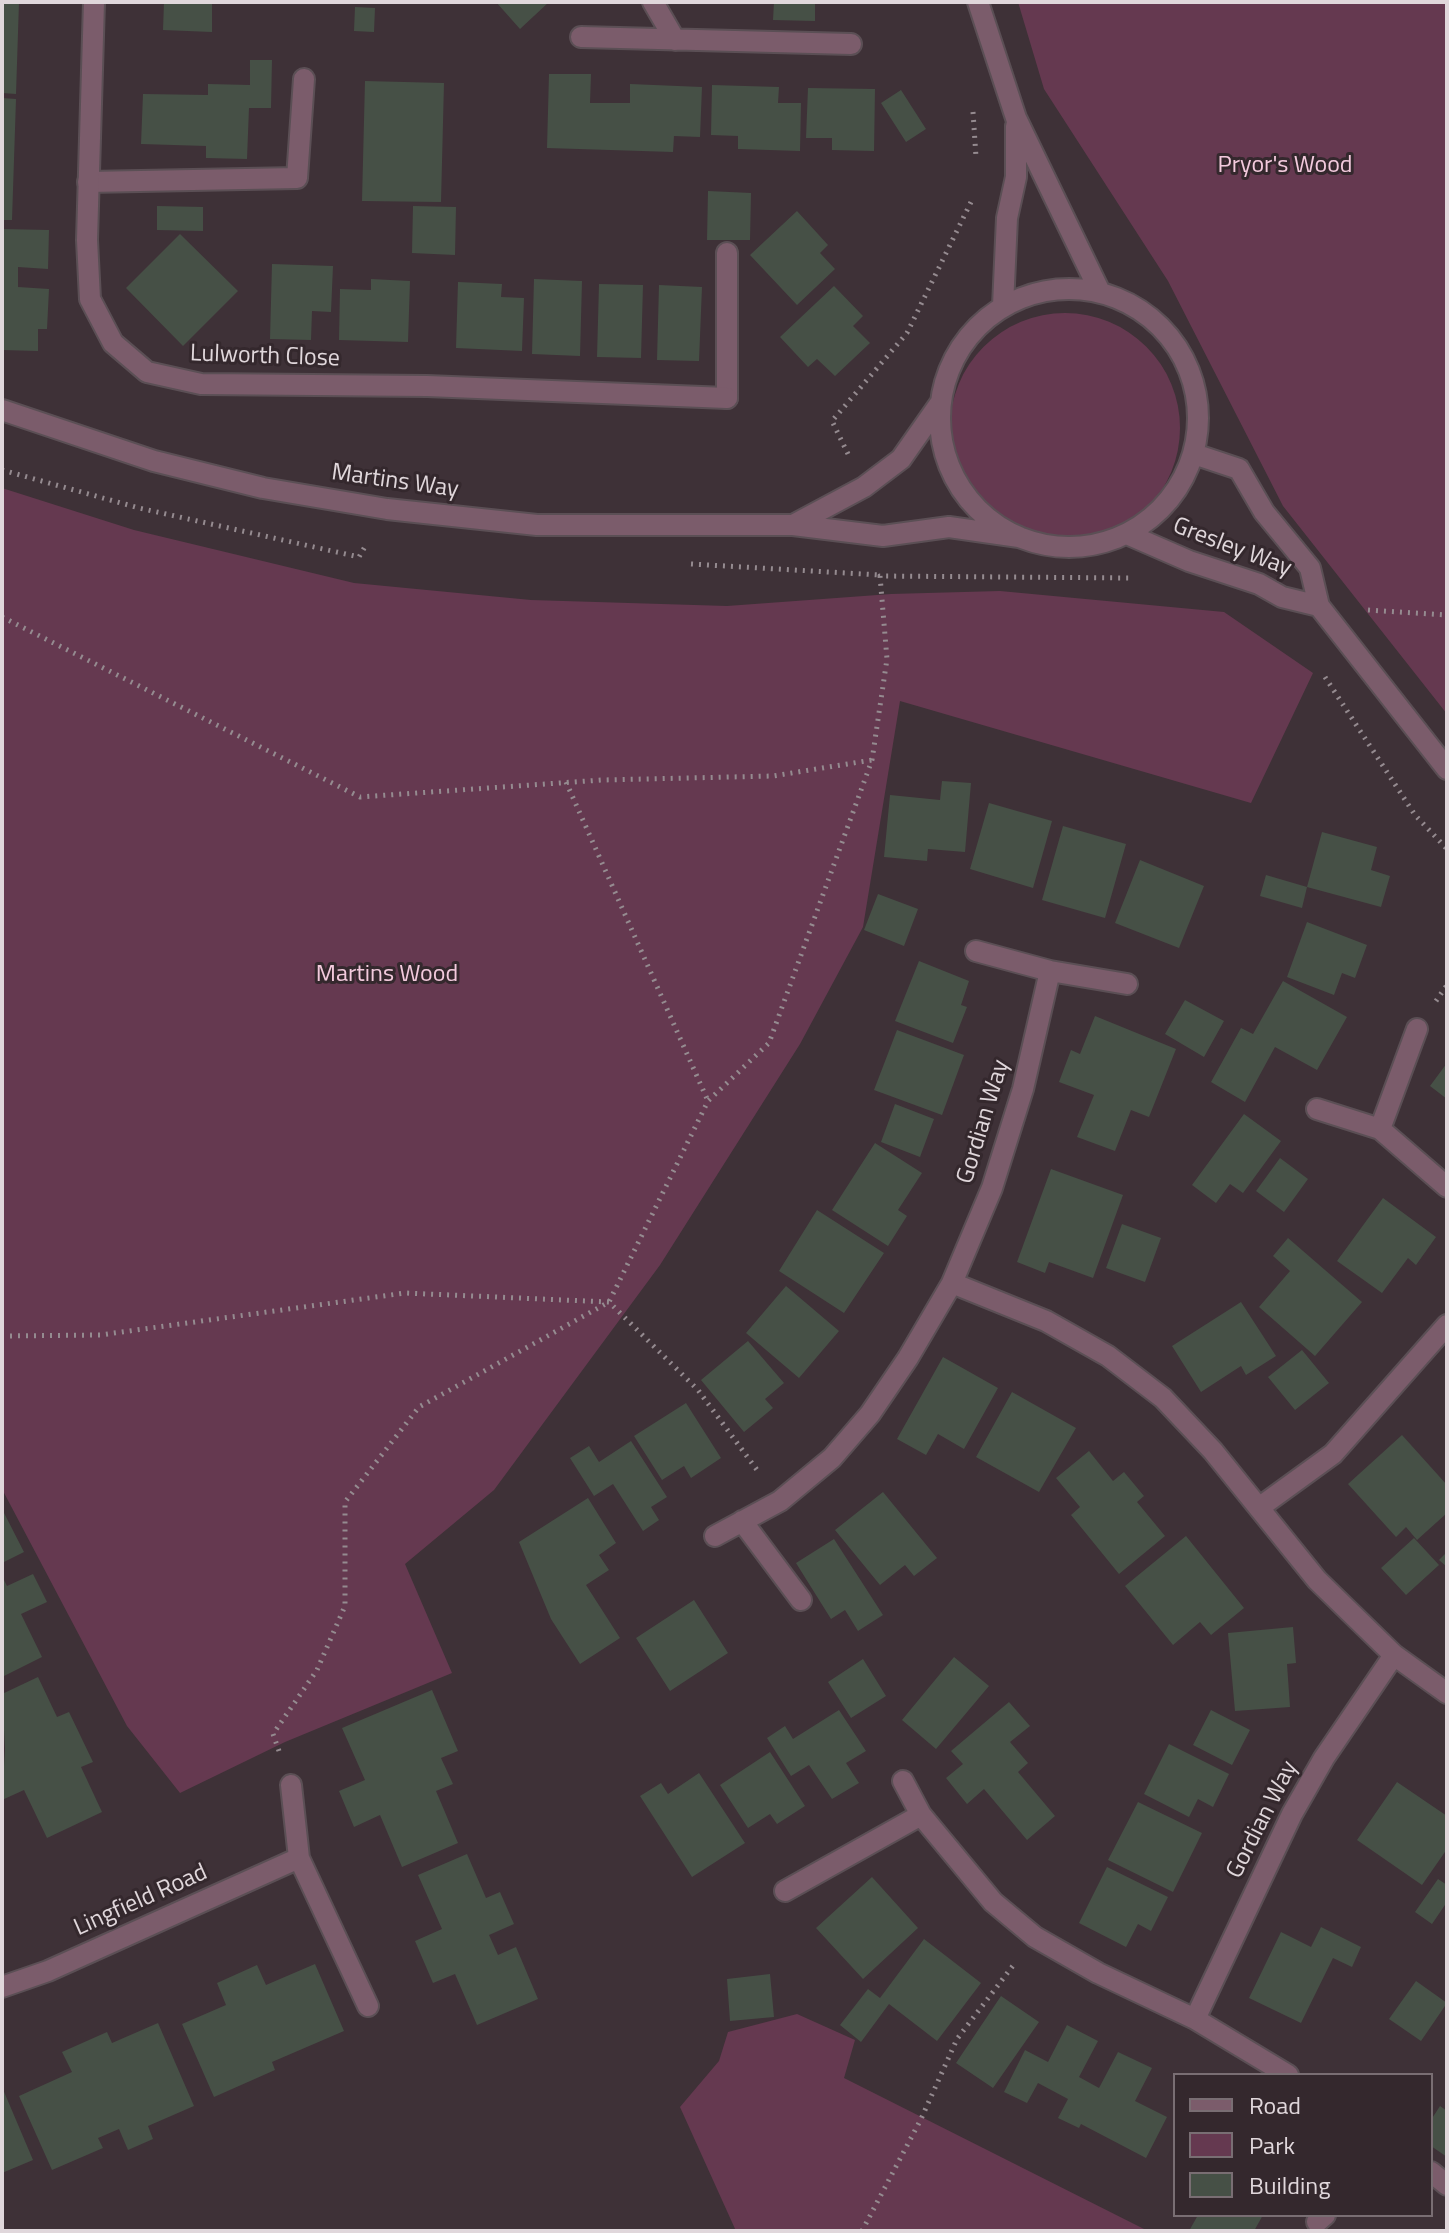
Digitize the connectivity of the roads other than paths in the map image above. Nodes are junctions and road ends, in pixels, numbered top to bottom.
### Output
1 (94, 2) edge
2 (653, 2) edge
3 (978, 2) edge
4 (581, 37) dead end
5 (675, 40) junction
6 (851, 44) dead end
7 (304, 79) dead end
8 (1016, 118) junction
9 (88, 182) junction
10 (727, 253) dead end
11 (1100, 292) junction
12 (1003, 306) junction
13 (941, 402) junction
14 (2, 410) edge
15 (1194, 454) junction
16 (793, 525) junction
17 (1127, 534) junction
18 (1019, 537) junction
19 (1319, 606) junction
20 (1447, 769) edge
21 (976, 951) dead end
22 (1050, 971) junction
23 (1127, 984) dead end
24 (1417, 1029) dead end
25 (1317, 1109) dead end
26 (1380, 1129) junction
27 (1447, 1187) edge
28 (952, 1283) junction
29 (1447, 1325) edge
30 (1260, 1507) junction
31 (742, 1521) junction
32 (715, 1536) dead end
33 (801, 1600) dead end
34 (1394, 1655) junction
35 (1447, 1693) edge
36 (903, 1781) dead end
37 (291, 1785) road end
38 (921, 1815) junction
39 (299, 1858) junction
40 (785, 1891) dead end
41 (2, 1987) edge
42 (368, 2006) dead end
43 (1195, 2019) junction
44 (1285, 2073) edge

1 - 9 street, Lulworth Close
2 - 5 street
3 - 8 street
4 - 5 street
5 - 6 street
7 - 9 street
8 - 11 street
8 - 12 street
9 - 10 street, Lulworth Close
11 - 12 street
11 - 15 street
12 - 13 street
13 - 16 street, Martins Way
13 - 18 street
14 - 16 street, Martins Way
15 - 17 street
15 - 19 street, Gresley Way
16 - 18 street, Martins Way
17 - 18 street
17 - 19 street, Gresley Way
19 - 20 street, Gresley Way
21 - 22 street
22 - 23 street
22 - 28 street, Gordian Way
24 - 26 street
25 - 26 street
26 - 27 street
28 - 30 street
28 - 31 street, Gordian Way
29 - 30 street
30 - 34 street
31 - 32 street, Gordian Way
31 - 33 street
34 - 35 street
34 - 43 street, Gordian Way
36 - 38 street
37 - 39 street
38 - 40 street
38 - 43 street
39 - 41 street, Lingfield Road
39 - 42 street
43 - 44 street

